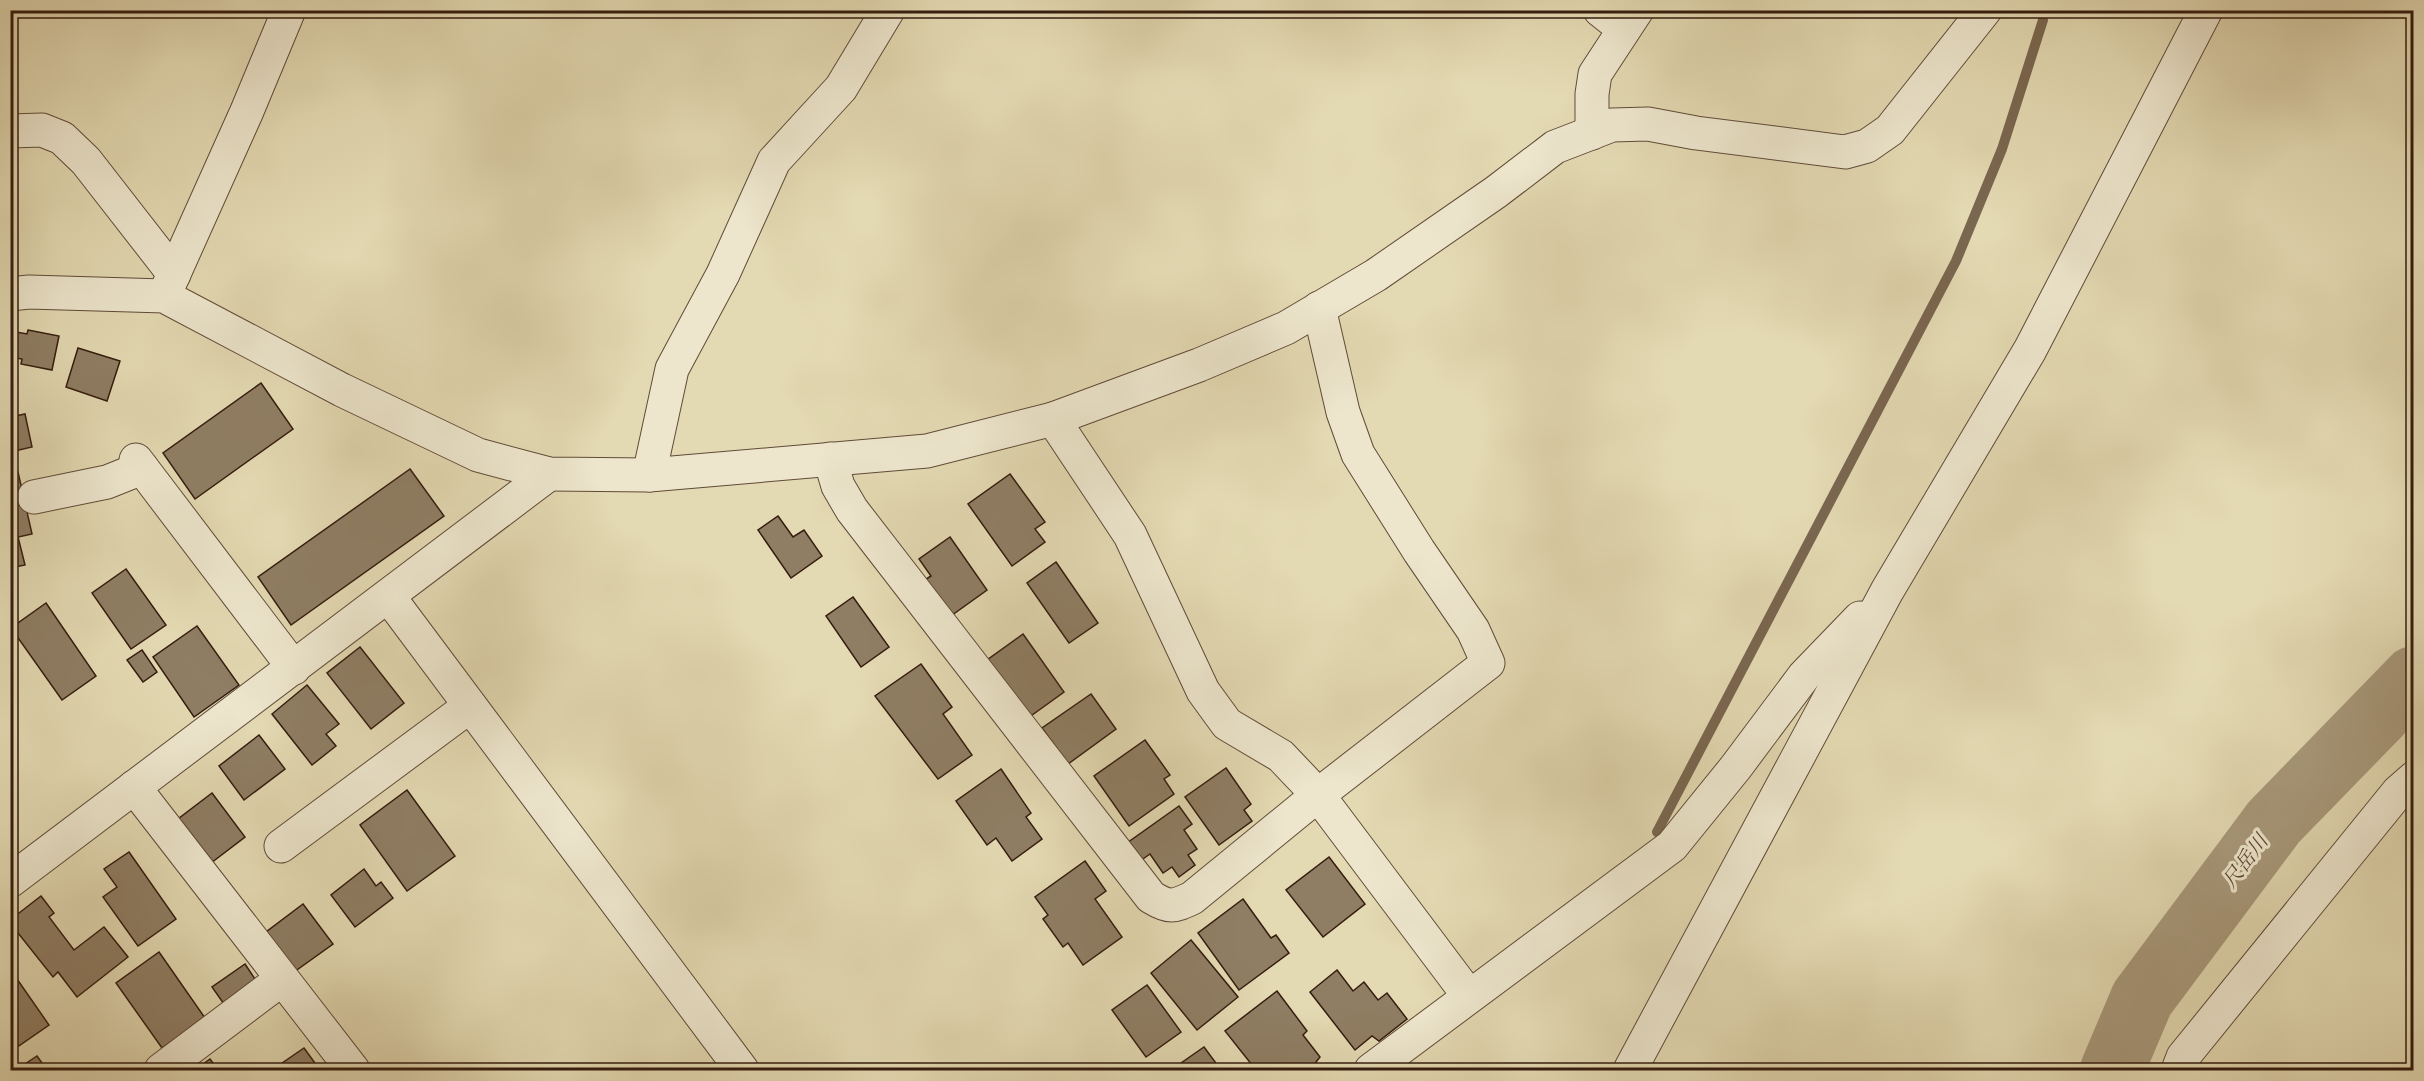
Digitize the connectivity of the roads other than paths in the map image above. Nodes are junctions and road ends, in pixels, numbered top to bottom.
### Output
1 (289, 10) edge
2 (888, 10) edge
3 (1985, 10) edge
4 (2206, 10) edge
5 (1620, 17) edge
6 (10, 131) edge
7 (1592, 133) junction
8 (169, 285) junction
9 (10, 294) edge
10 (1319, 308) junction
11 (1053, 419) junction
12 (830, 459) junction
13 (549, 474) junction
14 (649, 475) junction
15 (34, 497) dead end
16 (1887, 591) junction
17 (389, 597) junction
18 (294, 668) junction
19 (470, 706) junction
20 (2414, 777) edge
21 (134, 787) junction
22 (1318, 795) junction
23 (280, 846) dead end
24 (10, 881) edge
25 (282, 979) junction
26 (1470, 996) junction
27 (161, 1071) edge
28 (353, 1071) edge
29 (742, 1071) edge
30 (1371, 1071) edge
31 (1630, 1071) edge
32 (2178, 1071) edge

1 - 8 street
2 - 14 street
3 - 7 street
4 - 16 street
5 - 7 street
6 - 8 street
7 - 10 street
8 - 9 street
8 - 13 street
10 - 11 street
10 - 22 street
11 - 12 street
11 - 22 street
12 - 14 street
12 - 22 street
13 - 14 street
13 - 17 street
15 - 18 street
16 - 26 street
16 - 31 street
17 - 18 street
17 - 19 street
18 - 21 street
19 - 23 street
19 - 29 street
20 - 32 street
21 - 24 street
21 - 25 street
22 - 26 street
25 - 27 street
25 - 28 street
26 - 30 street

